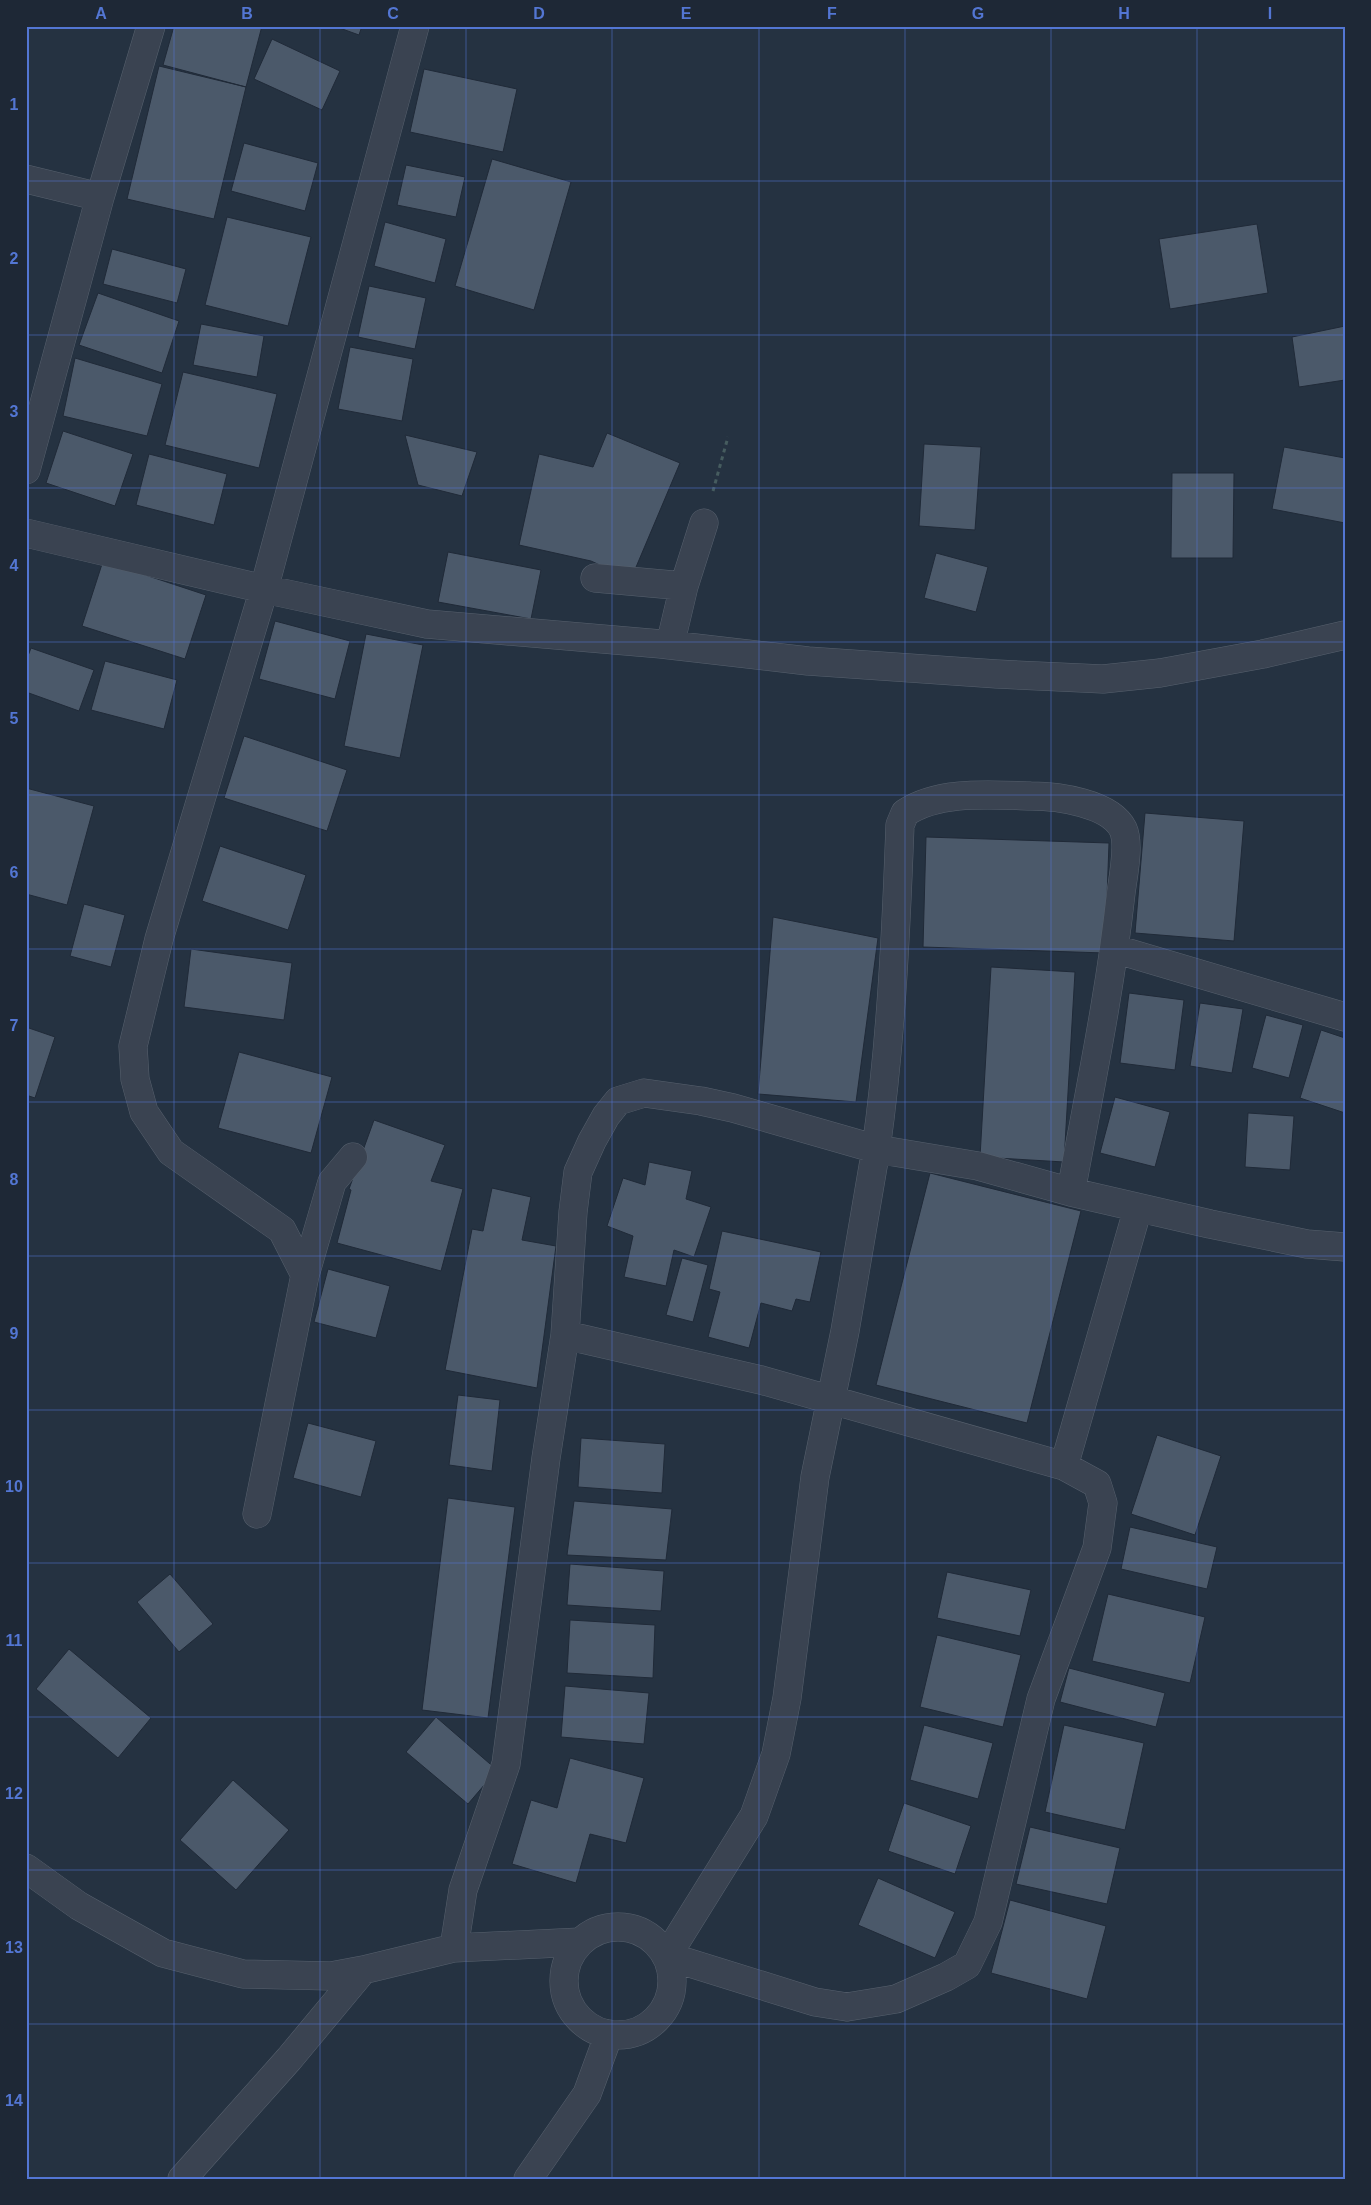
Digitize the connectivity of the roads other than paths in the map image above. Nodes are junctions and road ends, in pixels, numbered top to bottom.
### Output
1 (151, 26) edge
2 (415, 26) edge
3 (26, 179) edge
4 (100, 197) junction
5 (26, 470) edge
6 (704, 523) road end
7 (26, 533) edge
8 (595, 578) dead end
9 (684, 586) junction
10 (264, 590) junction
11 (1345, 635) edge
12 (670, 645) junction
13 (1115, 949) junction
14 (1345, 1017) edge
15 (876, 1149) junction
16 (353, 1157) dead end
17 (1070, 1192) junction
18 (1138, 1208) junction
19 (1345, 1246) edge
20 (305, 1275) junction
21 (565, 1335) junction
22 (831, 1398) junction
23 (1064, 1466) junction
24 (257, 1514) dead end
25 (26, 1868) edge
26 (580, 1942) junction
27 (454, 1948) junction
28 (667, 1956) junction
29 (363, 1970) junction
30 (609, 2034) junction
31 (182, 2179) edge
32 (528, 2179) edge

1 - 4 street
2 - 10 street
3 - 4 street
4 - 5 street
6 - 9 street
7 - 10 street
8 - 9 street
9 - 12 street
10 - 12 street
10 - 20 street
11 - 12 street
13 - 14 street
13 - 15 street
13 - 17 street
15 - 17 street
15 - 21 street
15 - 22 street
16 - 20 street
17 - 18 street
18 - 19 street
18 - 23 street
20 - 24 street
21 - 22 street
21 - 27 street
22 - 23 street
22 - 28 street
23 - 28 street
25 - 29 street
26 - 27 street
26 - 28 street
26 - 30 street
27 - 29 street
28 - 30 street
29 - 31 street
30 - 32 street

